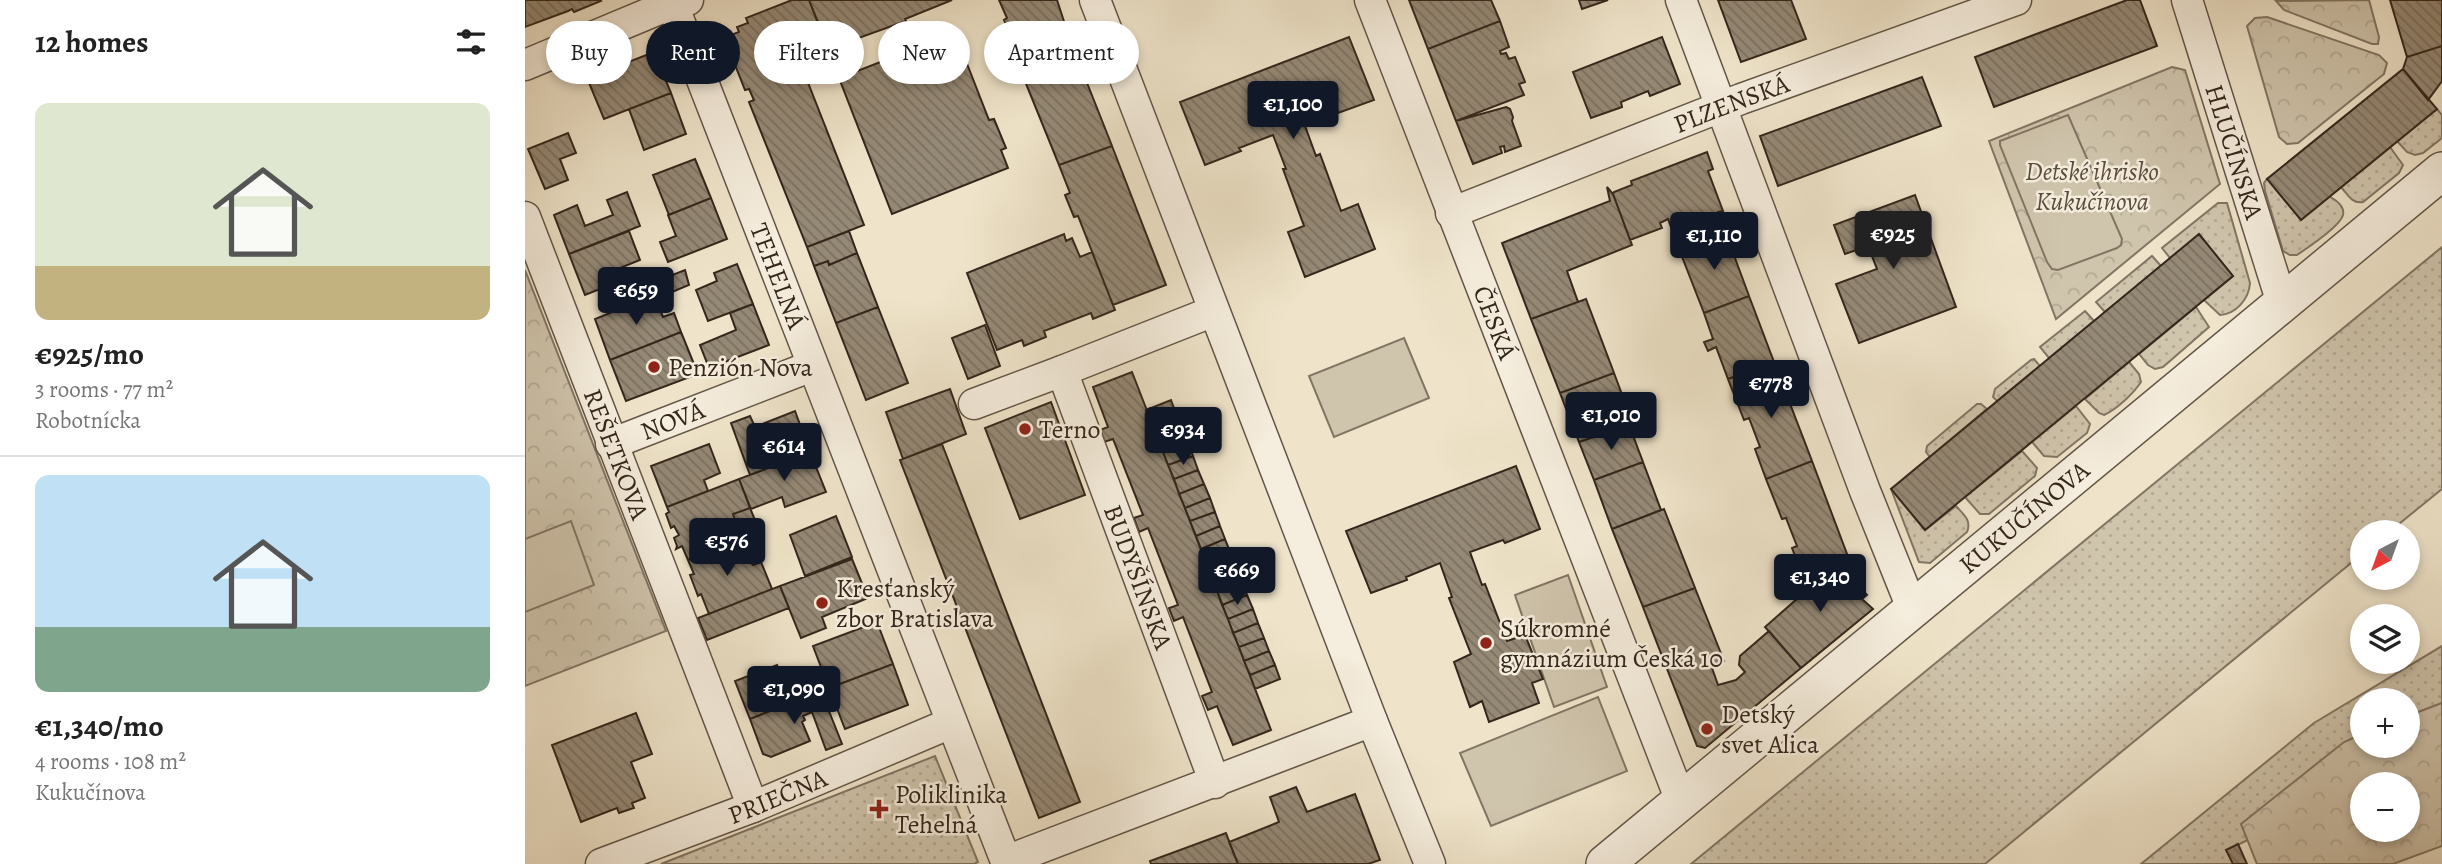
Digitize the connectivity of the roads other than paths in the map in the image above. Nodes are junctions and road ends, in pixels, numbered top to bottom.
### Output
1 (1095, 0) edge
2 (1370, 0) edge
3 (1681, 0) edge
4 (2016, 0) edge
5 (2187, 0) edge
6 (677, 2) edge
7 (1956, 11) edge
8 (525, 65) edge
9 (1721, 107) junction
10 (2442, 171) edge
11 (1451, 213) junction
12 (525, 217) edge
13 (2282, 303) junction
14 (1214, 311) junction
15 (812, 366) junction
16 (1062, 371) junction
17 (974, 404) dead end
18 (611, 444) junction
19 (1912, 608) junction
20 (1372, 721) junction
21 (951, 723) junction
22 (1215, 783) junction
23 (1681, 802) junction
24 (753, 807) junction
25 (1007, 863) edge
26 (601, 864) edge
27 (1430, 864) edge
28 (1605, 864) edge

1 - 14 street
2 - 11 street, ČESKÁ
3 - 9 street
4 - 7 street, PLZENSKÁ
5 - 13 street, HLUČÍNSKA
6 - 8 street
6 - 15 street, TEHELNÁ
7 - 9 street, PLZENSKÁ
9 - 11 street, PLZENSKÁ
9 - 19 street
10 - 13 street, KUKUČÍNOVA
11 - 23 street, ČESKÁ
12 - 18 street, REŠETKOVA
13 - 19 street, KUKUČÍNOVA
14 - 16 street
14 - 20 street
15 - 18 street, NOVÁ
15 - 21 street, TEHELNÁ
16 - 17 street
16 - 22 street, BUDYŠÍNSKA
18 - 24 street, REŠETKOVA
19 - 23 street, KUKUČÍNOVA
20 - 22 street
20 - 27 street
21 - 24 street, PRIEČNA
21 - 25 street, TEHELNÁ
22 - 25 street
23 - 28 street, KUKUČÍNOVA
24 - 26 street, PRIEČNA

